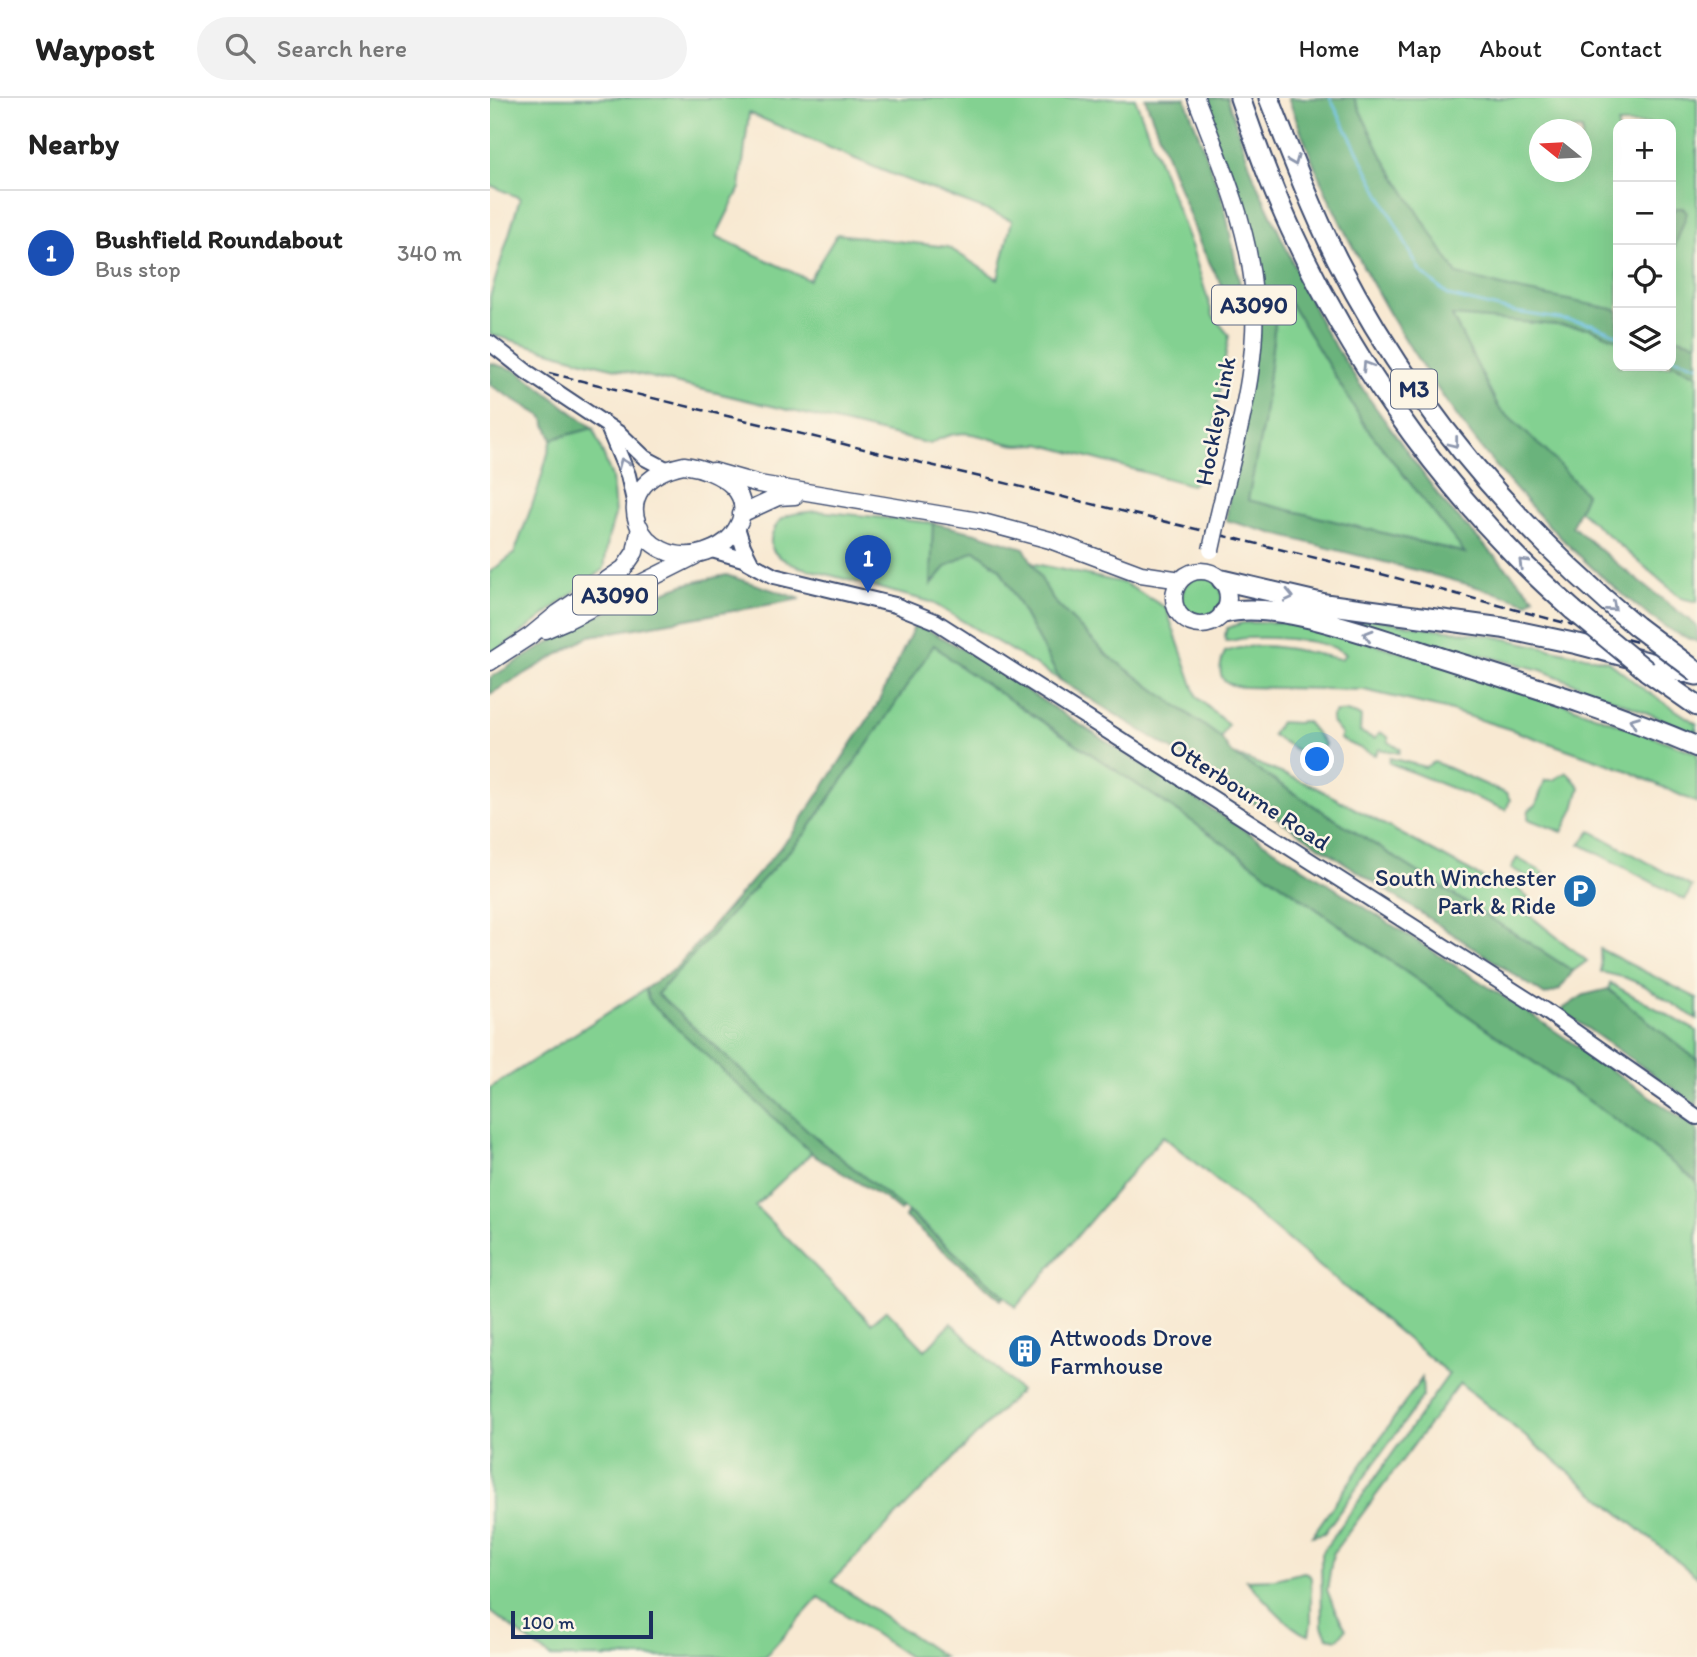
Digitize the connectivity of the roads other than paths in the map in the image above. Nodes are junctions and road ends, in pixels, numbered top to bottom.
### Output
1 (1196, 98) edge
2 (1240, 98) edge
3 (1269, 98) edge
4 (490, 343) edge
5 (607, 426) junction
6 (666, 469) junction
7 (713, 471) junction
8 (815, 494) junction
9 (634, 501) junction
10 (739, 520) junction
11 (640, 527) junction
12 (1212, 550) junction
13 (706, 552) junction
14 (752, 564) junction
15 (1196, 571) junction
16 (1141, 574) junction
17 (1221, 578) junction
18 (1181, 580) junction
19 (1176, 609) junction
20 (1224, 612) junction
21 (530, 636) junction
22 (490, 662) edge
23 (1697, 673) edge
24 (1697, 706) edge
25 (1697, 747) edge
26 (1697, 1117) edge

1 - 12 main road, Hockley Link / A3090, bridge
24 -> 2 highway, M3, bridge
3 -> 23 highway, M3, bridge
4 - 5 street
5 - 6 street
9 -> 5 street
6 - 7 main road
6 - 9 main road
7 - 8 main road
7 - 10 main road
8 - 10 main road
8 - 16 main road
9 - 11 main road
10 - 13 main road
10 - 14 street
11 - 13 main road
11 - 21 main road, A3090
12 - 15 main road, Hockley Link / A3090
12 - 17 main road, Hockley Link / A3090
13 - 14 street, Otterbourne Road
13 - 21 main road, A3090
14 - 26 street, Otterbourne Road
15 - 17 main road
15 - 18 main road
16 - 18 main road
16 - 19 main road
17 - 20 main road
17 -> 23 highway, M3
18 - 19 main road
19 - 20 main road
25 -> 20 highway
21 - 22 main road, A3090

